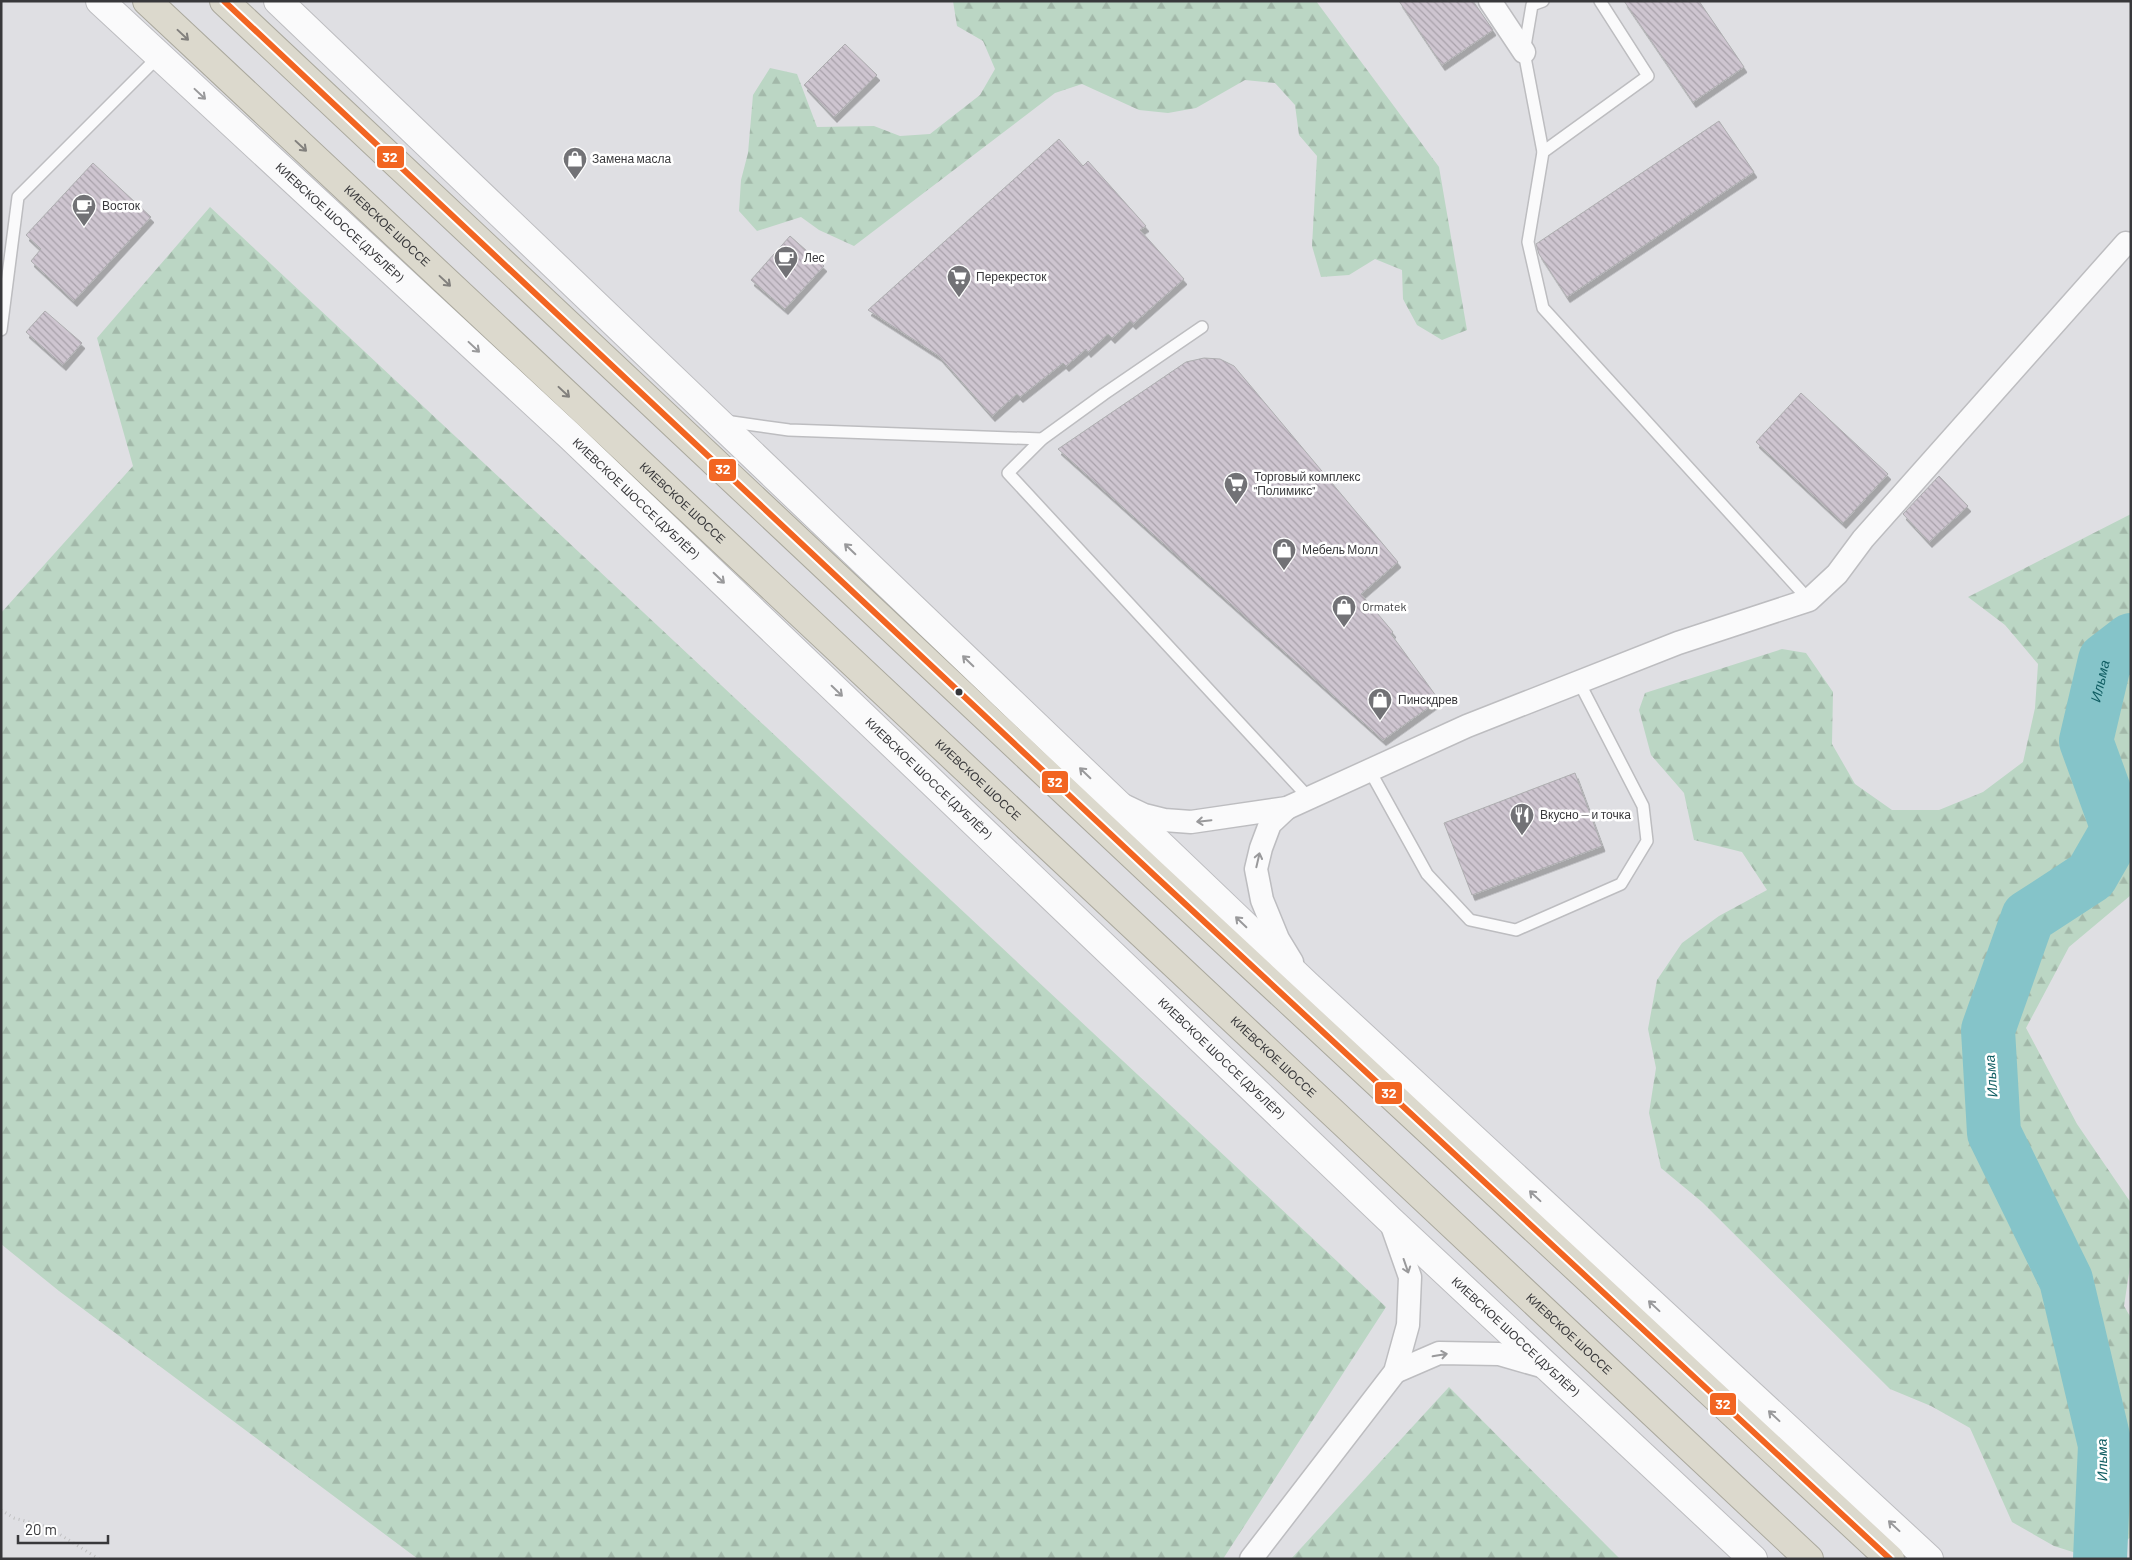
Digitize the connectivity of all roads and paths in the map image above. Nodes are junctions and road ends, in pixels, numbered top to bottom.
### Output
1 (100, 1) edge
2 (147, 1) edge
3 (224, 1) edge
4 (278, 1) edge
5 (1490, 1) edge
6 (1542, 1) edge
7 (1600, 1) edge
8 (1524, 52) junction
9 (159, 56) junction
10 (1543, 152) junction
11 (2126, 243) dead end
12 (1202, 327) dead end
13 (1, 330) edge
14 (715, 419) junction
15 (1042, 439) junction
16 (1809, 600) junction
17 (1579, 682) junction
18 (1370, 771) junction
19 (1310, 798) junction
20 (1114, 801) junction
21 (1287, 808) junction
22 (1270, 983) junction
23 (1306, 984) junction
24 (1468, 1134) junction
25 (1390, 1220) junction
26 (1550, 1369) junction
27 (1395, 1372) junction
28 (1, 1510) edge
29 (99, 1559) edge
30 (1251, 1559) edge
31 (1753, 1559) edge
32 (1809, 1559) edge
33 (1890, 1559) edge
34 (1929, 1559) edge

1 - 9 main road, КИЕВСКОЕ ШОССЕ (ДУБЛЁР)
2 -> 32 highway, КИЕВСКОЕ ШОССЕ
3 - 22 highway
4 - 14 main road
5 - 8 street
6 - 8 lane
7 - 10 lane
8 - 10 lane
9 - 13 lane
9 -> 25 main road, КИЕВСКОЕ ШОССЕ (ДУБЛЁР)
10 - 16 lane
11 - 16 street
12 - 15 lane
14 - 15 lane
20 -> 14 main road
15 - 19 lane
16 - 17 street
17 - 18 street
17 - 18 lane
18 - 19 street
19 - 21 street
21 -> 20 street
23 -> 20 main road
23 -> 21 street
22 - 24 main road
22 - 33 highway
23 - 24 main road
34 -> 24 main road
25 - 26 main road, КИЕВСКОЕ ШОССЕ (ДУБЛЁР)
25 -> 27 street
27 -> 26 street
26 - 31 main road, КИЕВСКОЕ ШОССЕ (ДУБЛЁР)
27 - 30 street
28 - 29 path

